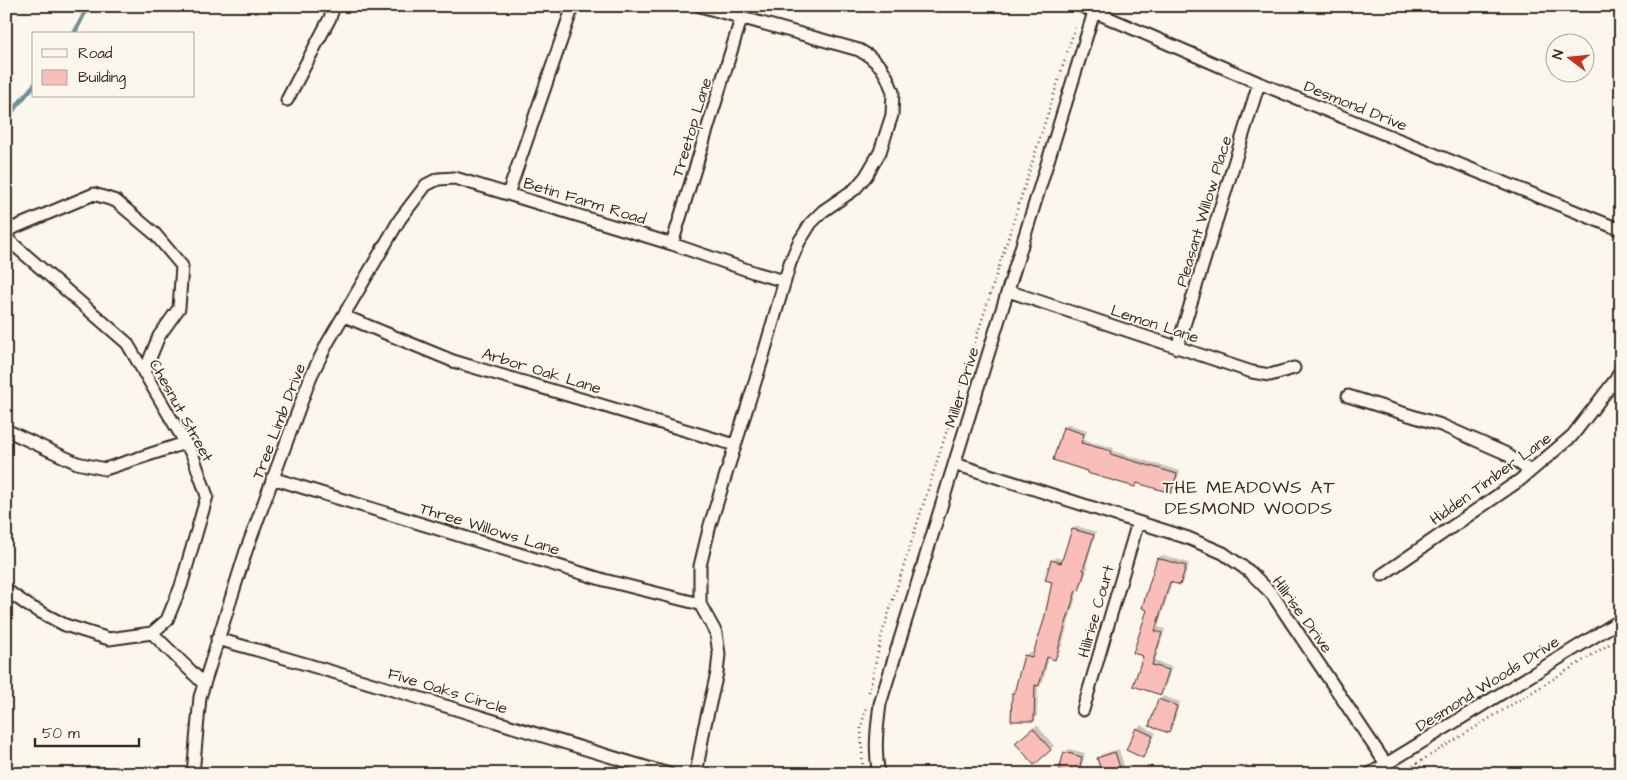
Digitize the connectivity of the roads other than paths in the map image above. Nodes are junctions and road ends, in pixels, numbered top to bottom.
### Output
1 (334, 6) edge
2 (573, 6) edge
3 (700, 6) edge
4 (1081, 6) edge
5 (1094, 12) junction
6 (741, 19) junction
7 (1259, 83) junction
8 (287, 100) dead end
9 (508, 194) junction
10 (1621, 230) edge
11 (6, 231) edge
12 (6, 238) edge
13 (672, 244) junction
14 (785, 281) junction
15 (1008, 291) junction
16 (344, 316) junction
17 (1178, 348) junction
18 (1294, 368) dead end
19 (1621, 369) edge
20 (144, 373) junction
21 (1348, 396) dead end
22 (6, 430) edge
23 (185, 442) junction
24 (735, 445) junction
25 (954, 464) junction
26 (1530, 471) junction
27 (272, 478) junction
28 (1138, 522) junction
29 (1382, 574) dead end
30 (6, 590) edge
31 (700, 604) junction
32 (1621, 620) edge
33 (152, 633) junction
34 (217, 639) junction
35 (204, 684) junction
36 (1083, 710) dead end
37 (1386, 764) junction
38 (193, 774) edge
39 (669, 774) edge
40 (696, 774) edge
41 (879, 774) edge
42 (1370, 774) edge

1 - 8 street
2 - 9 street, Betin Farm Road
3 - 6 street
4 - 5 street, Desmond Drive
5 - 7 street, Desmond Drive
5 - 15 street, Miller Drive
6 - 13 street, Treetop Lane
6 - 14 street
7 - 10 street, Desmond Drive
7 - 17 street, Pleasant Willow Place
9 - 13 street, Betin Farm Road
9 - 16 street, Tree Limb Drive
11 - 20 street
12 - 20 street, Chesnut Street
13 - 14 street, Betin Farm Road
14 - 24 street
15 - 17 street, Lemon Lane
15 - 25 street, Miller Drive
16 - 24 street, Arbor Oak Lane
16 - 27 street, Tree Limb Drive
17 - 18 street, Lemon Lane
19 - 26 street, Hidden Timber Lane
20 - 23 street, Chesnut Street
21 - 26 street
22 - 23 street
23 - 33 street, Chesnut Street
24 - 31 street
25 - 28 street, Hillrise Drive
25 - 41 street, Miller Drive
26 - 29 street, Hidden Timber Lane
27 - 31 street, Three Willows Lane
27 - 34 street, Tree Limb Drive
28 - 36 street, Hillrise Court
28 - 37 street, Hillrise Drive
30 - 33 street
31 - 40 street
32 - 37 street, Desmond Woods Drive
33 - 35 street
34 - 35 street, Tree Limb Drive
34 - 39 street, Five Oaks Circle
35 - 38 street, Tree Limb Drive
37 - 42 street, Desmond Woods Drive

